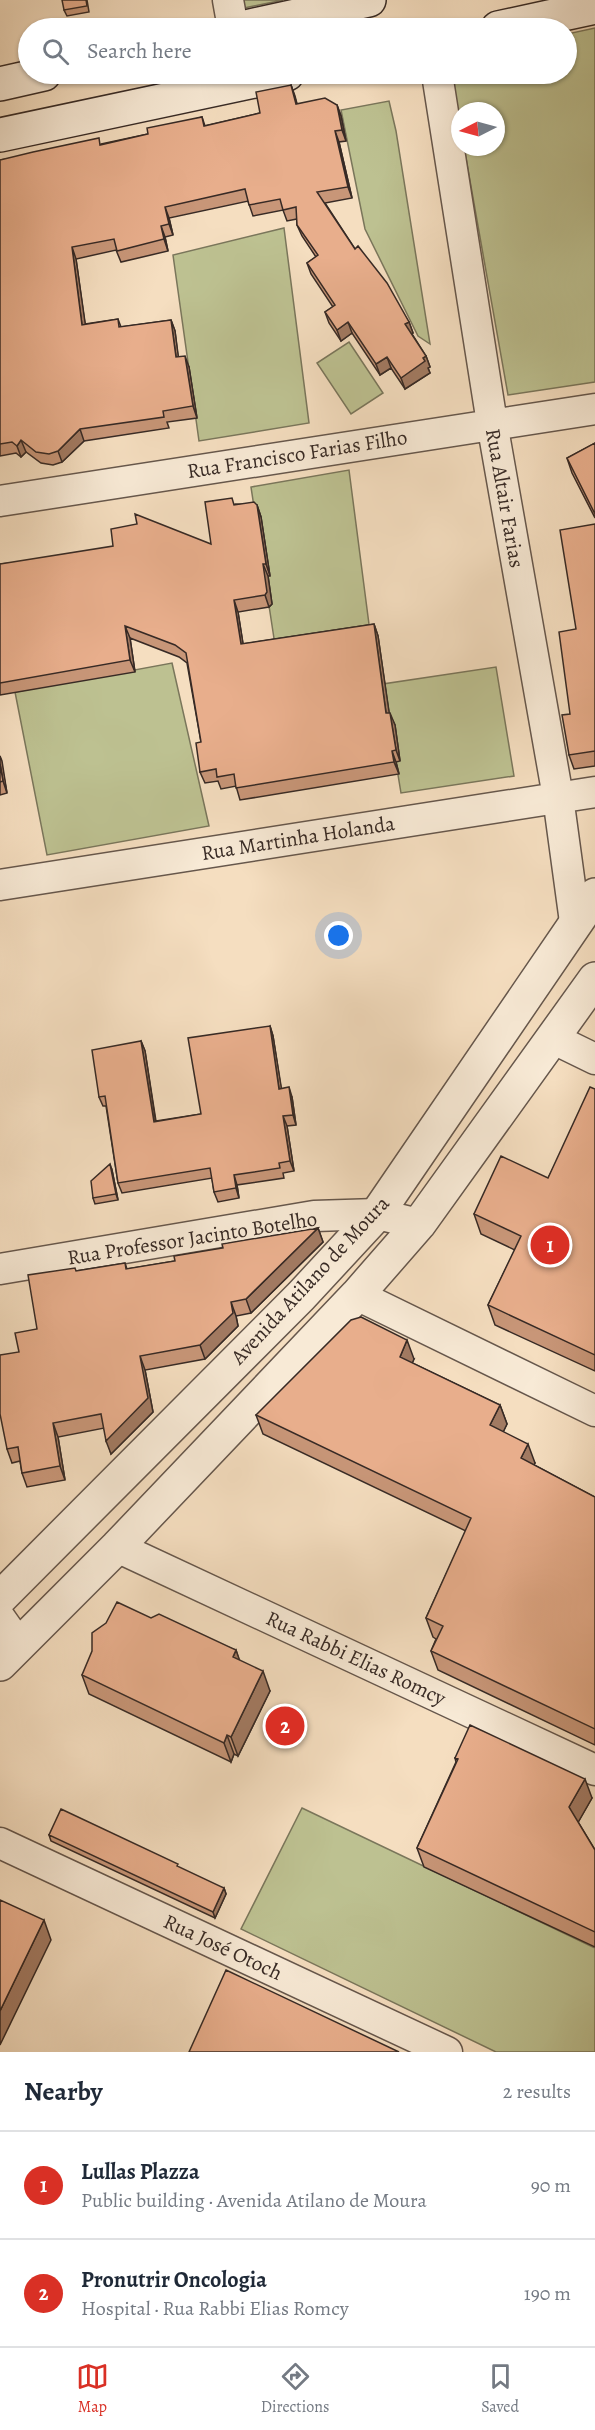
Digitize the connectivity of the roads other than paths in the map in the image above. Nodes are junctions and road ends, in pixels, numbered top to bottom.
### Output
1 (228, 0) edge
2 (369, 0) edge
3 (595, 7) edge
4 (231, 18) edge
5 (287, 18) edge
6 (544, 18) edge
7 (18, 80) edge
8 (0, 84) edge
9 (218, 84) edge
10 (439, 84) edge
11 (0, 135) edge
12 (595, 409) edge
13 (492, 423) junction
14 (0, 501) edge
15 (595, 792) edge
16 (558, 797) junction
17 (0, 885) edge
18 (595, 895) edge
19 (575, 922) junction
20 (595, 979) edge
21 (554, 1039) junction
22 (595, 1059) edge
23 (377, 1214) junction
24 (419, 1224) junction
25 (0, 1269) edge
26 (357, 1295) junction
27 (595, 1411) edge
28 (117, 1546) junction
29 (0, 1598) edge
30 (0, 1618) edge
31 (10, 1654) edge
32 (595, 1770) edge
33 (0, 1843) edge
34 (447, 2052) edge

1 - 4 street
2 - 5 street
3 - 6 street
7 - 8 street
9 - 11 street
10 - 13 street, Rua Altair Farias
12 - 13 street, Rua Francisco Farias Filho
13 - 14 street, Rua Francisco Farias Filho
13 - 16 street, Rua Altair Farias
15 - 16 street, Rua Martinha Holanda
16 - 17 street, Rua Martinha Holanda
16 - 19 street, Rua Altair Farias
18 - 19 street, Avenida Atilano de Moura
19 - 23 street, Avenida Atilano de Moura
20 - 21 street, Avenida Atilano de Moura
21 - 22 street
21 - 24 street, Avenida Atilano de Moura
23 - 24 street, Rua Professor Jacinto Botelho
23 - 25 street, Rua Professor Jacinto Botelho
23 - 29 street, Avenida Atilano de Moura
24 - 26 street, Avenida Atilano de Moura
26 - 27 street
26 - 28 street, Avenida Atilano de Moura
28 - 31 street, Avenida Atilano de Moura
28 - 32 street, Rua Rabbi Elias Romcy
30 - 31 street
33 - 34 street, Rua José Otoch

